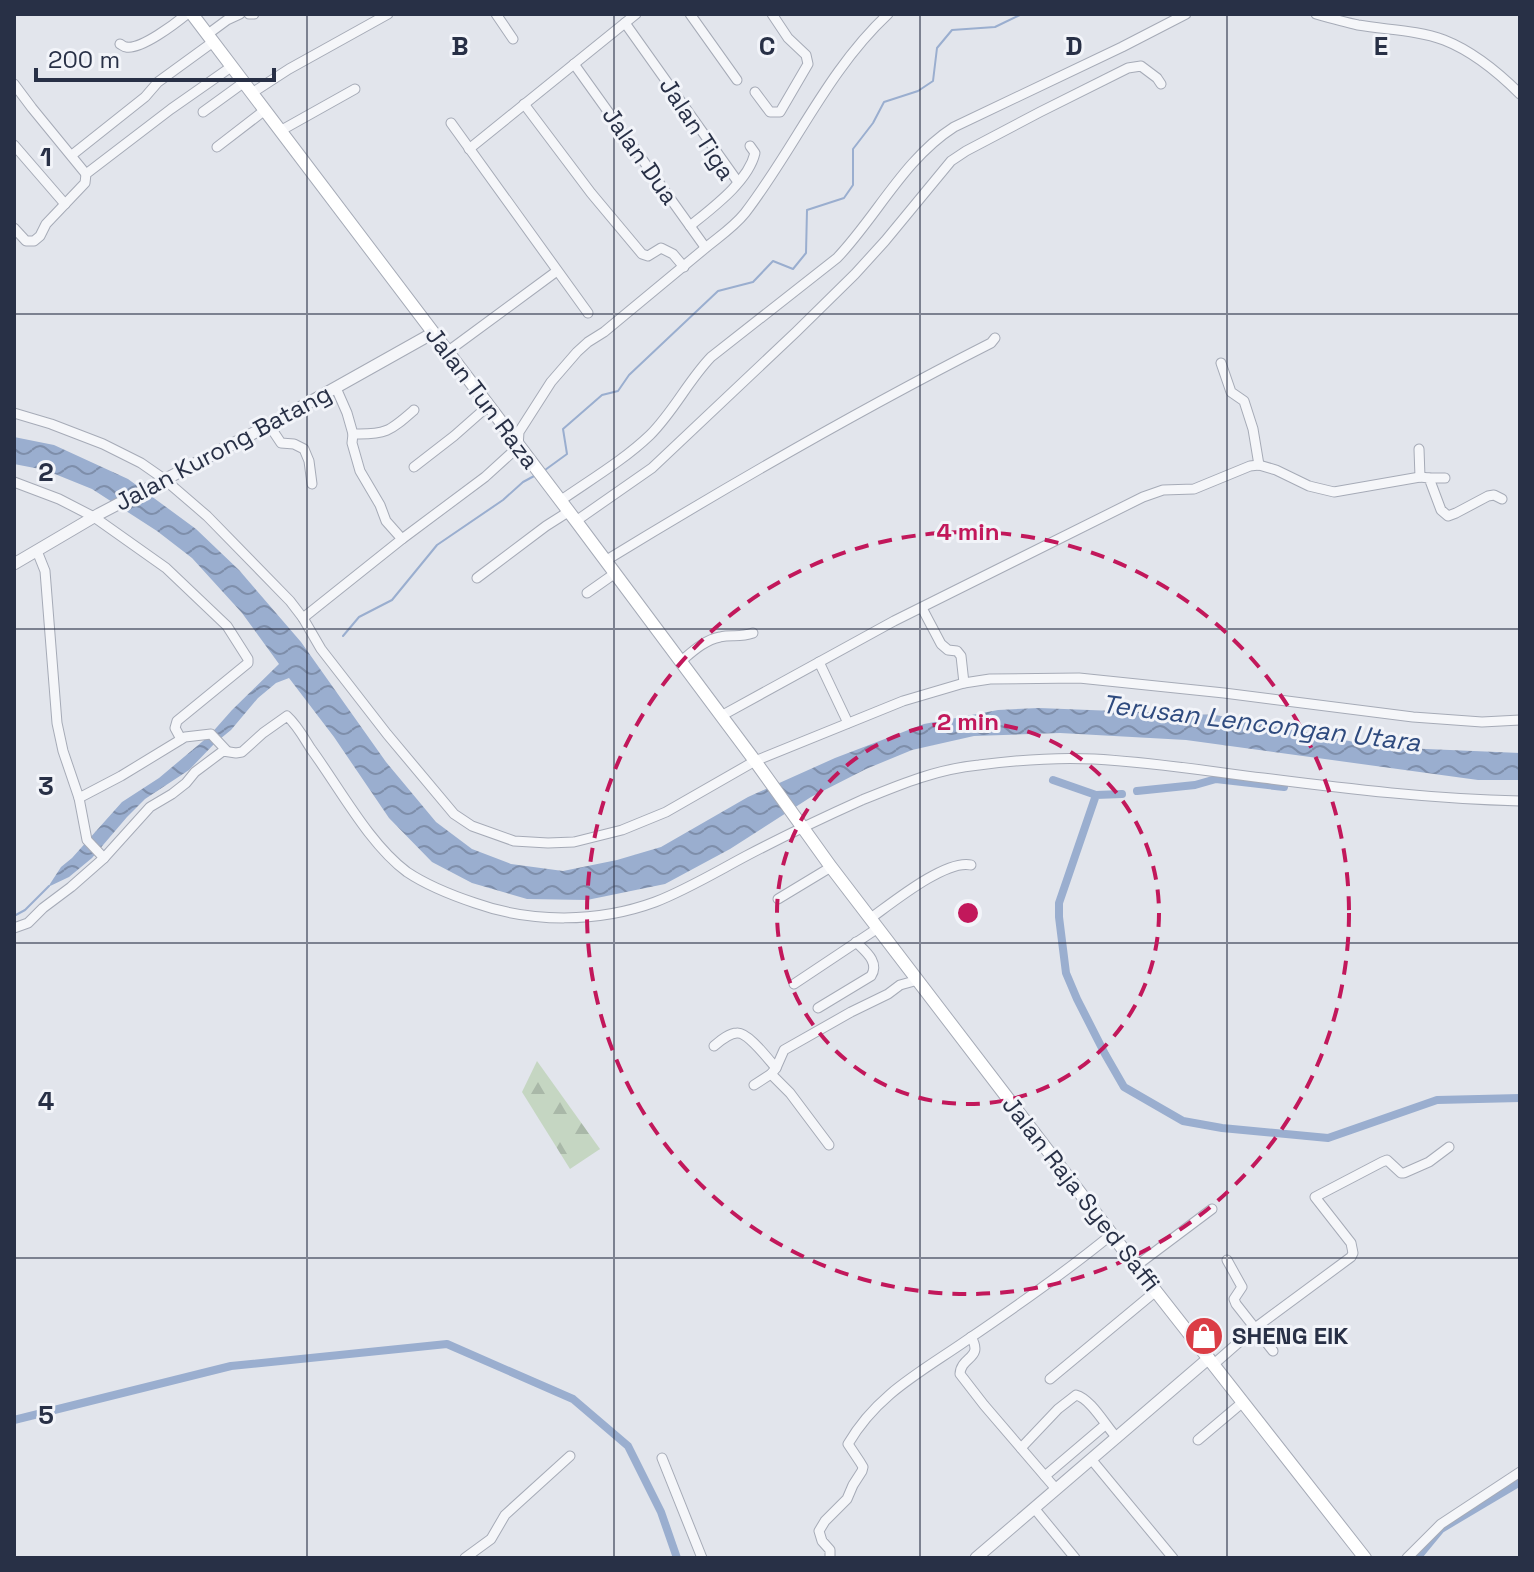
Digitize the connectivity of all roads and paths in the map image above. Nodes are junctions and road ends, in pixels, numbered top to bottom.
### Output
1 (190, 14) edge
2 (240, 14) edge
3 (388, 14) edge
4 (496, 14) edge
5 (636, 14) edge
6 (690, 14) edge
7 (772, 14) edge
8 (888, 14) edge
9 (1186, 14) edge
10 (1317, 14) edge
11 (625, 23) junction
12 (210, 38) junction
13 (513, 39) dead end
14 (120, 44) dead end
15 (574, 64) junction
16 (231, 67) junction
17 (737, 80) dead end
18 (14, 84) edge
19 (1161, 84) dead end
20 (247, 88) junction
21 (355, 89) dead end
22 (755, 92) dead end
23 (1520, 94) edge
24 (524, 104) junction
25 (265, 110) junction
26 (203, 112) dead end
27 (451, 123) dead end
28 (280, 131) junction
29 (14, 145) edge
30 (750, 146) dead end
31 (217, 147) dead end
32 (469, 149) junction
33 (72, 155) junction
34 (86, 174) junction
35 (738, 182) junction
36 (65, 204) junction
37 (690, 226) junction
38 (14, 228) edge
39 (705, 247) junction
40 (684, 267) junction
41 (557, 271) junction
42 (588, 313) dead end
43 (433, 333) junction
44 (995, 338) dead end
45 (447, 352) junction
46 (1221, 363) dead end
47 (336, 388) junction
48 (488, 406) junction
49 (414, 410) dead end
50 (14, 413) edge
51 (269, 425) junction
52 (353, 434) junction
53 (518, 447) junction
54 (1419, 449) dead end
55 (1259, 465) junction
56 (414, 467) dead end
57 (1425, 477) junction
58 (1445, 478) dead end
59 (164, 479) junction
60 (14, 482) edge
61 (312, 484) dead end
62 (1502, 499) dead end
63 (560, 501) junction
64 (96, 516) junction
65 (572, 517) junction
66 (402, 539) junction
67 (37, 551) junction
68 (605, 561) junction
69 (14, 564) edge
70 (614, 574) junction
71 (477, 578) dead end
72 (587, 593) dead end
73 (922, 608) junction
74 (303, 618) junction
75 (753, 633) dead end
76 (680, 662) junction
77 (819, 662) junction
78 (964, 683) junction
79 (721, 716) junction
80 (1520, 720) edge
81 (848, 723) junction
82 (181, 739) junction
83 (223, 747) junction
84 (755, 761) junction
85 (79, 798) junction
86 (1520, 801) edge
87 (800, 825) junction
88 (102, 856) junction
89 (971, 865) dead end
90 (831, 867) junction
91 (778, 899) dead end
92 (875, 923) junction
93 (14, 928) edge
94 (856, 942) junction
95 (918, 980) junction
96 (794, 984) dead end
97 (818, 1008) dead end
98 (714, 1046) dead end
99 (774, 1071) junction
100 (754, 1085) dead end
101 (829, 1145) dead end
102 (1449, 1147) dead end
103 (1212, 1209) dead end
104 (1112, 1234) junction
105 (1227, 1260) dead end
106 (1136, 1266) junction
107 (1156, 1291) junction
108 (1255, 1328) junction
109 (971, 1337) junction
110 (1273, 1351) dead end
111 (1211, 1361) junction
112 (1050, 1379) dead end
113 (1243, 1402) junction
114 (1105, 1425) junction
115 (1117, 1438) junction
116 (1198, 1440) dead end
117 (1021, 1448) junction
118 (570, 1456) dead end
119 (662, 1458) dead end
120 (1091, 1459) junction
121 (1520, 1472) edge
122 (1045, 1476) junction
123 (1056, 1489) junction
124 (1034, 1508) junction
125 (465, 1558) edge
126 (702, 1558) edge
127 (830, 1558) edge
128 (977, 1558) edge
129 (1075, 1558) edge
130 (1173, 1558) edge
131 (1365, 1558) edge
132 (1407, 1558) edge

1 - 12 main road, Jalan Tun Raza
1 - 14 street
2 - 12 street
3 - 20 street
4 - 13 street
5 - 11 street
6 - 17 street
7 - 22 street
8 - 39 street
9 - 63 street
10 - 23 street
11 - 15 street
11 - 35 street, Jalan Tiga
12 - 16 main road, Jalan Tun Raza
12 - 33 street
15 - 24 street
15 - 37 street, Jalan Dua
16 - 20 main road, Jalan Tun Raza
16 - 34 street
18 - 33 street
19 - 65 street
20 - 25 main road, Jalan Tun Raza
20 - 26 street
21 - 28 street
24 - 32 street
24 - 40 street
25 - 28 main road, Jalan Tun Raza
25 - 31 street
27 - 32 street
28 - 43 main road, Jalan Tun Raza
29 - 36 street
30 - 35 street
32 - 41 street
33 - 34 street
34 - 36 street
35 - 37 street, Jalan Tiga
36 - 38 street
37 - 39 street, Jalan Dua
39 - 40 street
40 - 53 street
41 - 42 street
41 - 45 street
43 - 45 main road, Jalan Tun Raza
43 - 47 street, Jalan Kurong Batang
44 - 68 street
45 - 48 main road, Jalan Tun Raza
46 - 55 street
47 - 51 street, Jalan Kurong Batang
47 - 52 street
48 - 53 main road, Jalan Tun Raza
48 - 56 street
49 - 52 street
50 - 59 street
51 - 59 street, Jalan Kurong Batang
51 - 61 street
52 - 66 street
53 - 63 main road, Jalan Tun Raza
53 - 66 street
54 - 57 street
55 - 57 street
55 - 73 street
57 - 58 street
57 - 62 street
59 - 64 street, Jalan Kurong Batang
59 - 74 street
60 - 64 street
63 - 65 main road, Jalan Tun Raza
64 - 67 street, Jalan Kurong Batang
64 - 82 street
65 - 68 main road, Jalan Tun Raza
65 - 71 street
66 - 74 street
67 - 69 street, Jalan Kurong Batang
67 - 85 street
68 - 70 main road, Jalan Tun Raza
70 - 72 street
70 - 76 main road, Jalan Tun Raza
73 - 77 street
73 - 78 street
74 - 84 street
75 - 76 street
76 - 79 main road, Jalan Tun Raza
77 - 79 street
77 - 81 street
78 - 80 street
78 - 81 street
79 - 84 main road, Jalan Tun Raza
81 - 84 street
82 - 83 street
82 - 85 street
83 - 87 street
83 - 88 street
84 - 87 main road, Jalan Tun Raza
85 - 88 street
86 - 87 street
87 - 90 main road, Jalan Raja Syed Saffi
88 - 93 street
89 - 92 street
90 - 91 street
90 - 92 main road, Jalan Raja Syed Saffi
92 - 94 street
92 - 95 main road, Jalan Raja Syed Saffi
94 - 96 street
94 - 97 street
95 - 99 street
95 - 104 main road, Jalan Raja Syed Saffi
98 - 99 street
99 - 100 street
99 - 101 street
102 - 108 street
103 - 106 street
104 - 106 main road, Jalan Raja Syed Saffi
104 - 109 street
105 - 108 street
106 - 107 main road, Jalan Raja Syed Saffi
107 - 111 main road, Jalan Raja Syed Saffi
107 - 112 street
108 - 110 street
108 - 111 street
109 - 117 street
109 - 127 street
111 - 113 main road, Jalan Raja Syed Saffi
111 - 115 street
113 - 116 street
113 - 131 main road, Jalan Raja Syed Saffi
114 - 115 street
114 - 117 street
114 - 122 street
115 - 120 street
117 - 122 street
118 - 125 street
119 - 126 street
120 - 123 street
120 - 130 street
121 - 132 street
122 - 123 street
123 - 124 street
124 - 128 street
124 - 129 street

